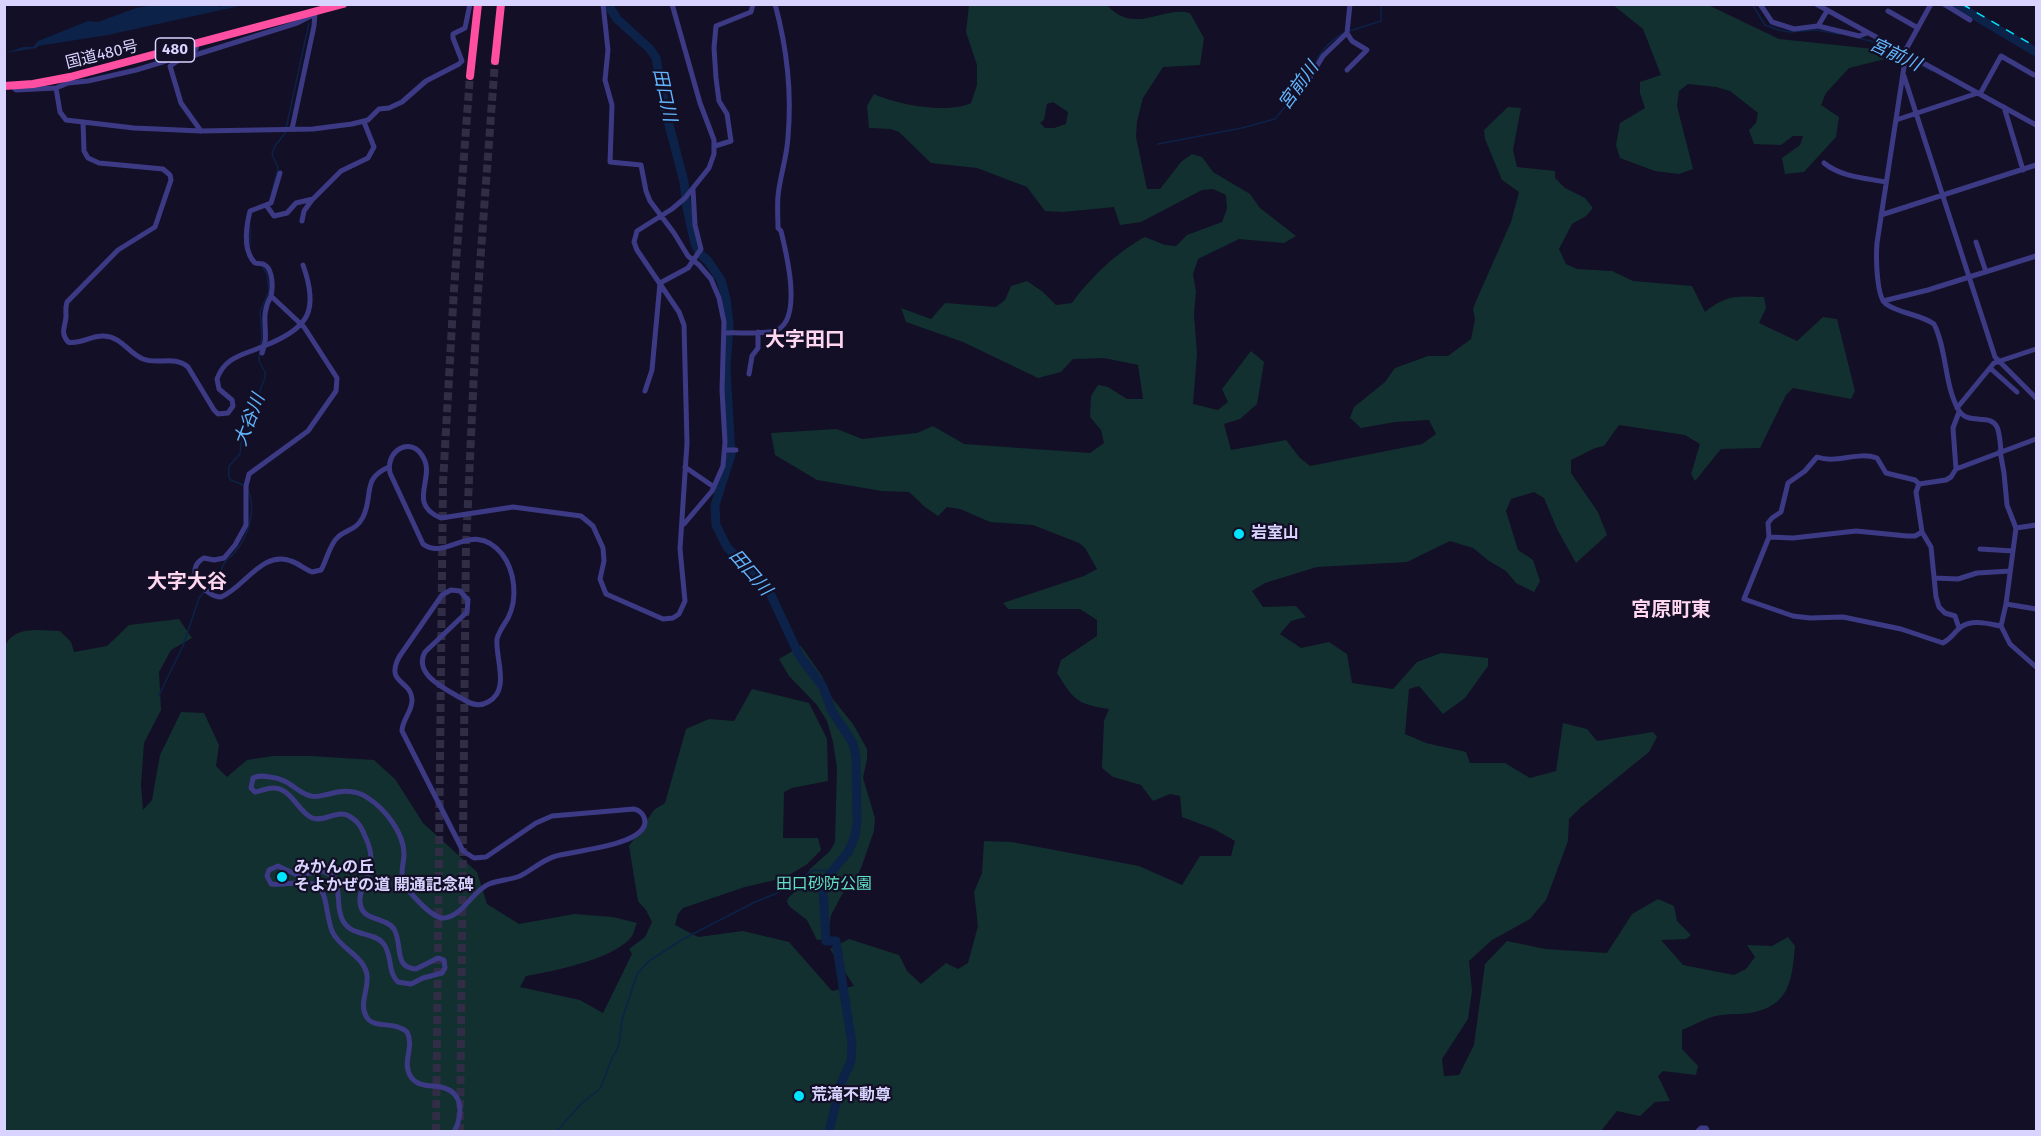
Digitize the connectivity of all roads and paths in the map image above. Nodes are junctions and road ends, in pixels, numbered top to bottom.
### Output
1 (343, 4) edge
2 (470, 4) edge
3 (478, 4) edge
4 (501, 4) edge
5 (603, 4) edge
6 (672, 4) edge
7 (753, 4) edge
8 (775, 4) edge
9 (1350, 4) edge
10 (1760, 4) edge
11 (1816, 4) edge
12 (1931, 4) edge
13 (1944, 4) edge
14 (1827, 11) junction
15 (1888, 11) dead end
16 (315, 13) junction
17 (1970, 20) dead end
18 (1818, 26) junction
19 (1918, 28) junction
20 (1347, 33) junction
21 (1867, 33) junction
22 (197, 44) junction
23 (1905, 54) junction
24 (182, 57) junction
25 (496, 57) tunnel mouth
26 (1347, 70) dead end
27 (471, 73) tunnel mouth
28 (1904, 74) junction
29 (2034, 75) dead end
30 (69, 80) junction
31 (8, 86) edge
32 (1305, 86) dead end
33 (56, 88) junction
34 (1979, 94) junction
35 (2004, 107) junction
36 (1916, 113) junction
37 (1896, 120) junction
38 (83, 122) junction
39 (364, 122) junction
40 (2037, 125) edge
41 (292, 129) junction
42 (201, 131) junction
43 (715, 146) junction
44 (1824, 163) dead end
45 (2037, 165) edge
46 (2023, 170) junction
47 (280, 173) dead end
48 (1886, 182) junction
49 (691, 192) junction
50 (1943, 195) junction
51 (313, 199) junction
52 (266, 206) junction
53 (1881, 215) junction
54 (661, 216) junction
55 (302, 221) dead end
56 (1976, 242) dead end
57 (2037, 256) edge
58 (695, 259) junction
59 (303, 265) dead end
60 (1986, 272) junction
61 (1969, 278) junction
62 (660, 283) junction
63 (272, 296) junction
64 (1883, 302) junction
65 (301, 323) junction
66 (758, 332) junction
67 (725, 333) junction
68 (265, 346) junction
69 (2037, 349) edge
70 (262, 353) dead end
71 (1998, 361) junction
72 (1990, 368) junction
73 (749, 374) dead end
74 (645, 391) dead end
75 (2017, 392) dead end
76 (2037, 398) edge
77 (1958, 410) junction
78 (2037, 439) edge
79 (726, 450) junction
80 (735, 450) dead end
81 (2000, 451) junction
82 (389, 467) junction
83 (685, 467) junction
84 (1956, 469) junction
85 (1919, 484) junction
86 (714, 487) junction
87 (682, 525) junction
88 (2037, 525) edge
89 (2016, 528) junction
90 (1922, 532) junction
91 (1769, 537) junction
92 (1980, 549) dead end
93 (2013, 551) junction
94 (2010, 572) junction
95 (1934, 578) junction
96 (2006, 604) junction
97 (2037, 609) edge
98 (2001, 626) junction
99 (1959, 628) junction
100 (2037, 666) edge
101 (454, 1131) edge
102 (1697, 1131) edge
103 (1708, 1131) edge

1 - 16 highway, 国道480号 / 480
2 - 39 street
3 - 27 highway
4 - 25 highway
5 - 54 street
6 - 43 street
7 - 43 street
8 - 66 street
9 - 20 street
10 - 18 street
11 - 14 street
12 - 19 street
13 - 17 street
14 - 18 street
14 - 21 street
15 - 19 street
16 - 22 highway, 国道480号 / 480
16 - 24 street
16 - 41 street
18 - 21 street
19 - 23 street
20 - 26 street
20 - 32 street
21 - 23 street
22 - 24 street
22 - 30 highway, 国道480号 / 480
23 - 28 street
23 - 34 street
24 - 30 street
24 - 42 street
28 - 36 street
28 - 37 street
29 - 34 street
30 - 31 highway, 国道480号 / 480
30 - 33 street
31 - 33 street
33 - 38 street
34 - 35 street
34 - 36 street
35 - 40 street
35 - 46 street
36 - 37 street
36 - 50 street
37 - 48 street
38 - 42 street
38 - 68 street
39 - 41 street
39 - 51 street
41 - 42 street
43 - 49 street
44 - 48 street
45 - 46 street
46 - 50 street
47 - 52 street
48 - 53 street
49 - 54 street
49 - 58 street
50 - 53 street
50 - 61 street
51 - 52 street
51 - 55 street
52 - 63 street
53 - 64 street
54 - 58 street
54 - 62 street
56 - 60 street
57 - 60 street
58 - 62 street
58 - 67 street
59 - 65 street
60 - 61 street
61 - 64 street
61 - 71 street
62 - 74 street
62 - 83 street
63 - 65 street
63 - 68 street
64 - 77 street
65 - 68 street
65 - 82 street
66 - 67 street
66 - 73 street
67 - 79 street
68 - 70 street
69 - 71 street
71 - 72 street
71 - 76 street
72 - 75 street
72 - 77 street
77 - 81 street
77 - 84 street
78 - 81 street
79 - 80 street
79 - 86 street
81 - 84 street
81 - 89 street
82 - 87 street
82 - 101 street
83 - 86 street
83 - 87 street
84 - 85 street
85 - 90 street
85 - 91 street
86 - 87 street
88 - 89 street
89 - 93 street
90 - 91 street
90 - 95 street
91 - 99 street
92 - 93 street
93 - 94 street
94 - 95 street
94 - 96 street
95 - 99 street
96 - 97 street
96 - 98 street
98 - 99 street
98 - 100 street
102 - 103 street

